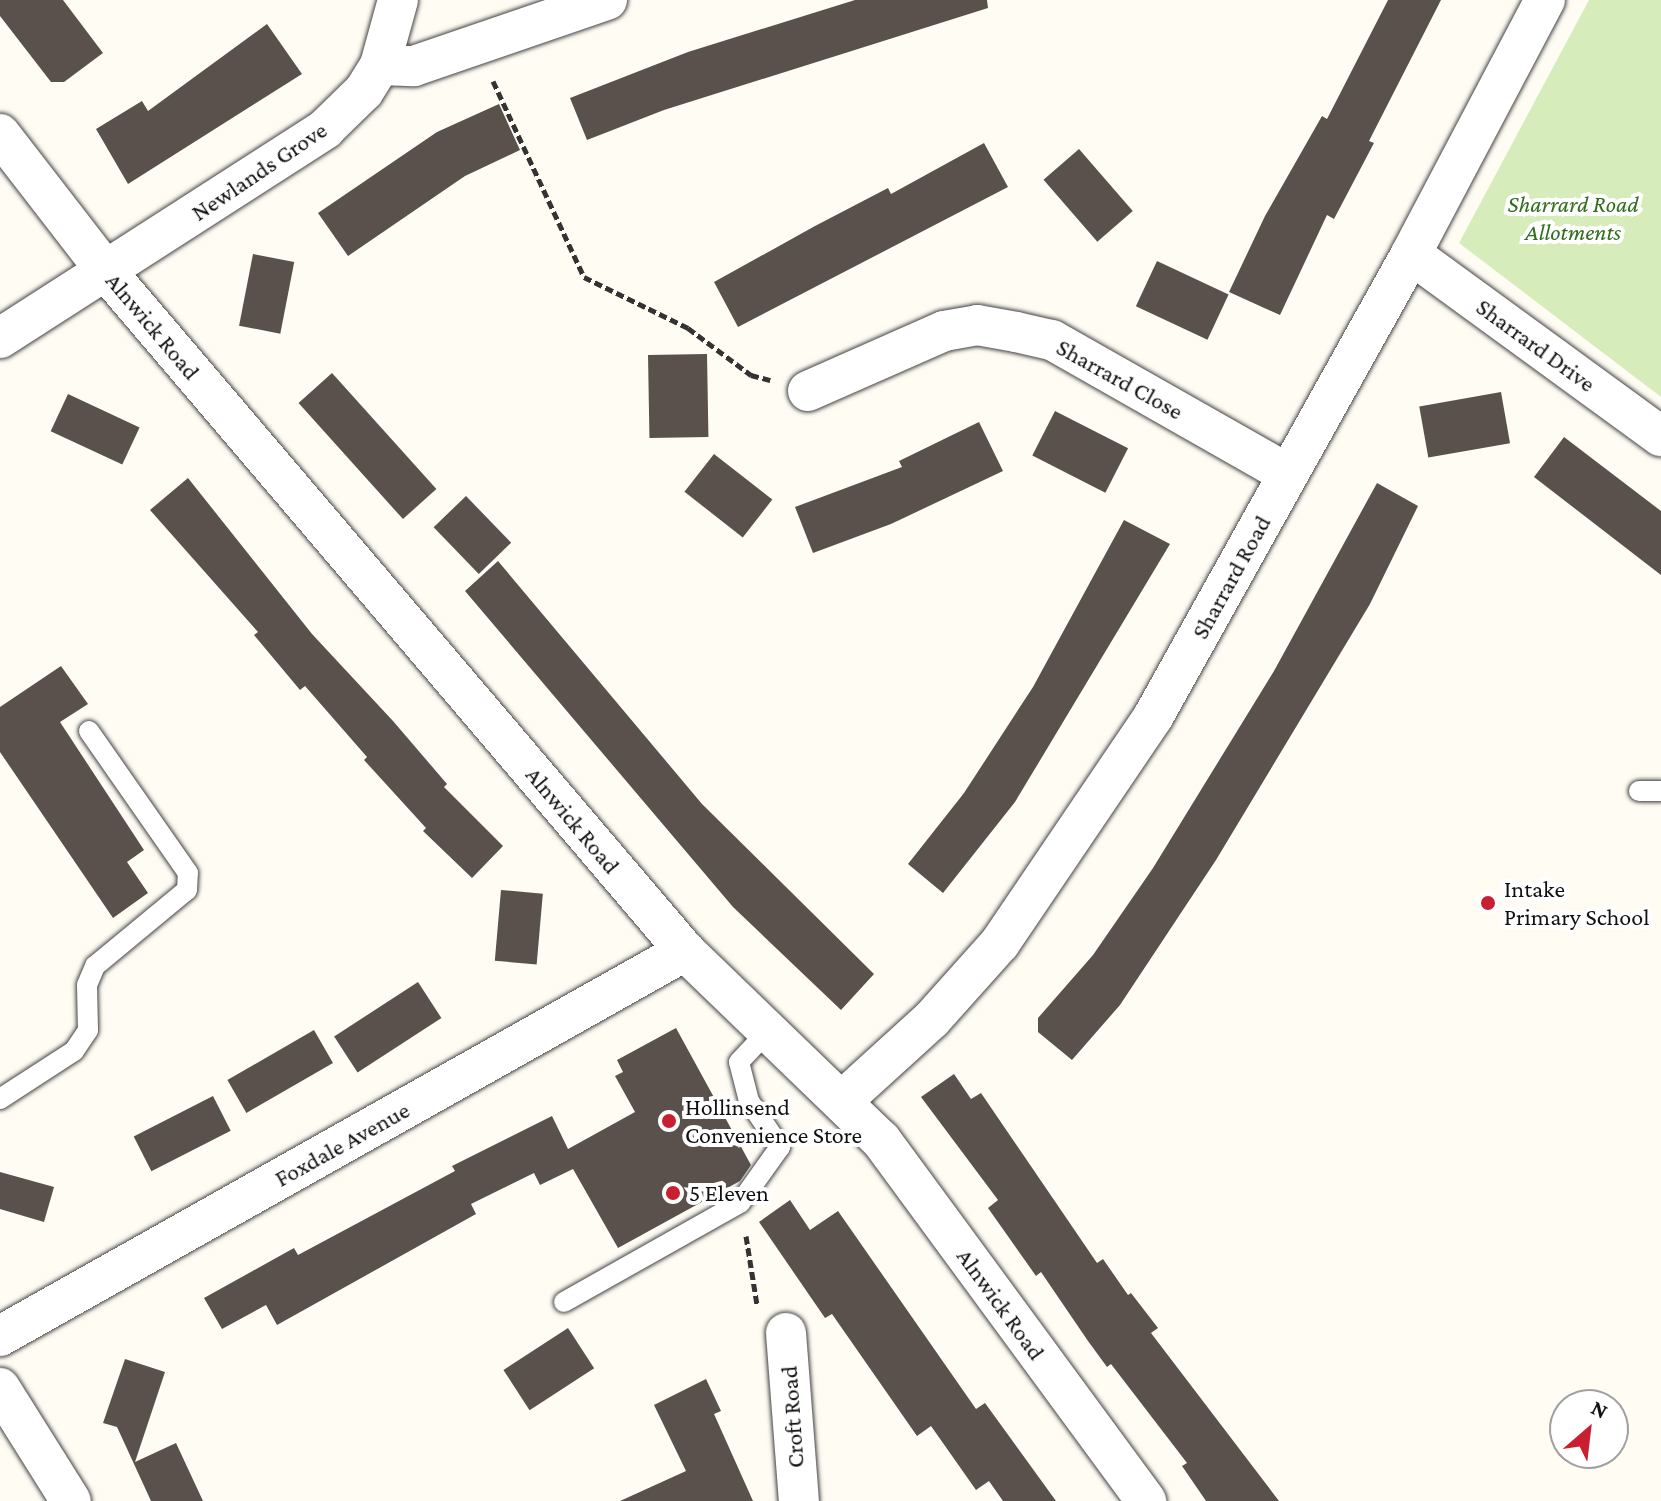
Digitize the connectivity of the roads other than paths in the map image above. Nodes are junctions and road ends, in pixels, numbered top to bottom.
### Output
1 (398, 0) edge
2 (607, 0) edge
3 (1545, 0) edge
4 (380, 65) junction
5 (0, 134) edge
6 (1411, 254) junction
7 (106, 271) junction
8 (0, 338) edge
9 (808, 391) road end
10 (1661, 436) edge
11 (1288, 474) junction
12 (89, 731) dead end
13 (1639, 791) dead end
14 (1661, 791) edge
15 (685, 951) junction
16 (770, 1029) junction
17 (0, 1099) edge
18 (843, 1100) junction
19 (564, 1302) dead end
20 (772, 1323) road end
21 (0, 1336) edge
22 (0, 1388) edge
23 (71, 1501) edge
24 (799, 1501) edge
25 (1146, 1501) edge

1 - 4 street, Newlands Grove
2 - 4 street
3 - 6 street, Sharrard Road
4 - 7 street, Newlands Grove
5 - 7 street, Alnwick Road
6 - 10 street, Sharrard Drive
6 - 11 street, Sharrard Road
7 - 8 street, Newlands Grove
7 - 15 street, Alnwick Road
9 - 11 street, Sharrard Close
11 - 18 street, Sharrard Road
12 - 17 lane
13 - 14 lane
15 - 16 street, Alnwick Road
15 - 21 street, Foxdale Avenue
16 - 18 street, Alnwick Road
16 - 19 lane
18 - 25 street, Alnwick Road
20 - 24 street, Croft Road
22 - 23 street

